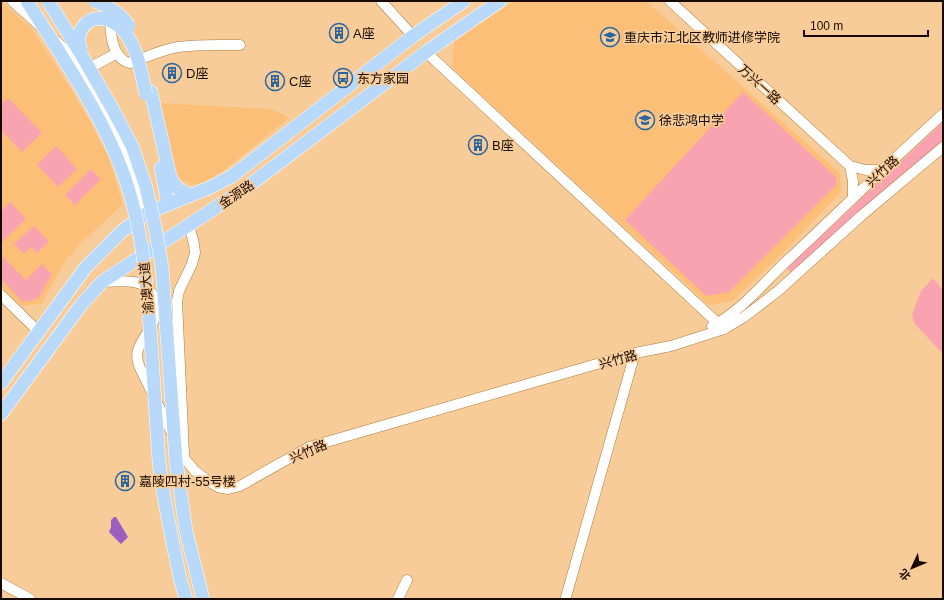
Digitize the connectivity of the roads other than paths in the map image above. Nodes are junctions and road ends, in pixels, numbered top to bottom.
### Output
1 (12, 1) edge
2 (27, 1) edge
3 (48, 1) edge
4 (95, 1) edge
5 (110, 1) edge
6 (381, 1) edge
7 (464, 1) edge
8 (500, 1) edge
9 (670, 1) edge
10 (413, 36) junction
11 (240, 45) dead end
12 (426, 52) junction
13 (117, 53) junction
14 (82, 54) junction
15 (82, 72) junction
16 (149, 93) junction
17 (943, 114) edge
18 (943, 147) edge
19 (850, 166) junction
20 (243, 167) junction
21 (883, 170) junction
22 (247, 187) junction
23 (190, 195) junction
24 (853, 198) junction
25 (168, 205) junction
26 (147, 213) junction
27 (189, 225) junction
28 (102, 282) junction
29 (1, 295) edge
30 (721, 326) junction
31 (39, 332) junction
32 (635, 353) junction
33 (1, 383) edge
34 (1, 414) edge
35 (184, 458) junction
36 (407, 580) dead end
37 (1, 583) edge
38 (566, 597) dead end
39 (30, 599) edge
40 (186, 599) edge
41 (203, 599) edge
42 (398, 599) edge

1 - 15 street
2 - 40 main road, 渝澳大道, bridge
3 - 14 main road, 渝澳大道, bridge
4 - 16 main road, bridge
5 - 13 street
6 - 10 street
7 - 10 main road, 金源路
8 - 12 main road, 金源路
9 - 19 street, 万兴一路
10 - 20 main road, 金源路
11 - 13 street
12 - 22 main road, 金源路
12 - 30 street
13 - 15 street
14 - 16 main road, bridge
14 - 41 main road, 渝澳大道, bridge
15 - 26 street
16 - 23 main road
16 - 25 main road
17 - 21 street, 兴竹路
18 - 30 street, 兴竹路
19 - 21 street
19 - 24 street
20 - 22 main road
20 - 23 main road, 金源路
21 - 24 street, 兴竹路
22 - 27 main road, 金源路
23 - 25 main road, 金源路
24 - 30 street, 兴竹路
25 - 26 main road, 金源路
26 - 31 main road, 金源路
27 - 28 main road, 金源路
27 - 35 street
28 - 34 main road, 金源路
28 - 35 street, 兴竹路
29 - 31 street
30 - 32 street, 兴竹路
31 - 33 main road, 金源路
32 - 35 street, 兴竹路
32 - 38 street
36 - 42 street
37 - 39 street

